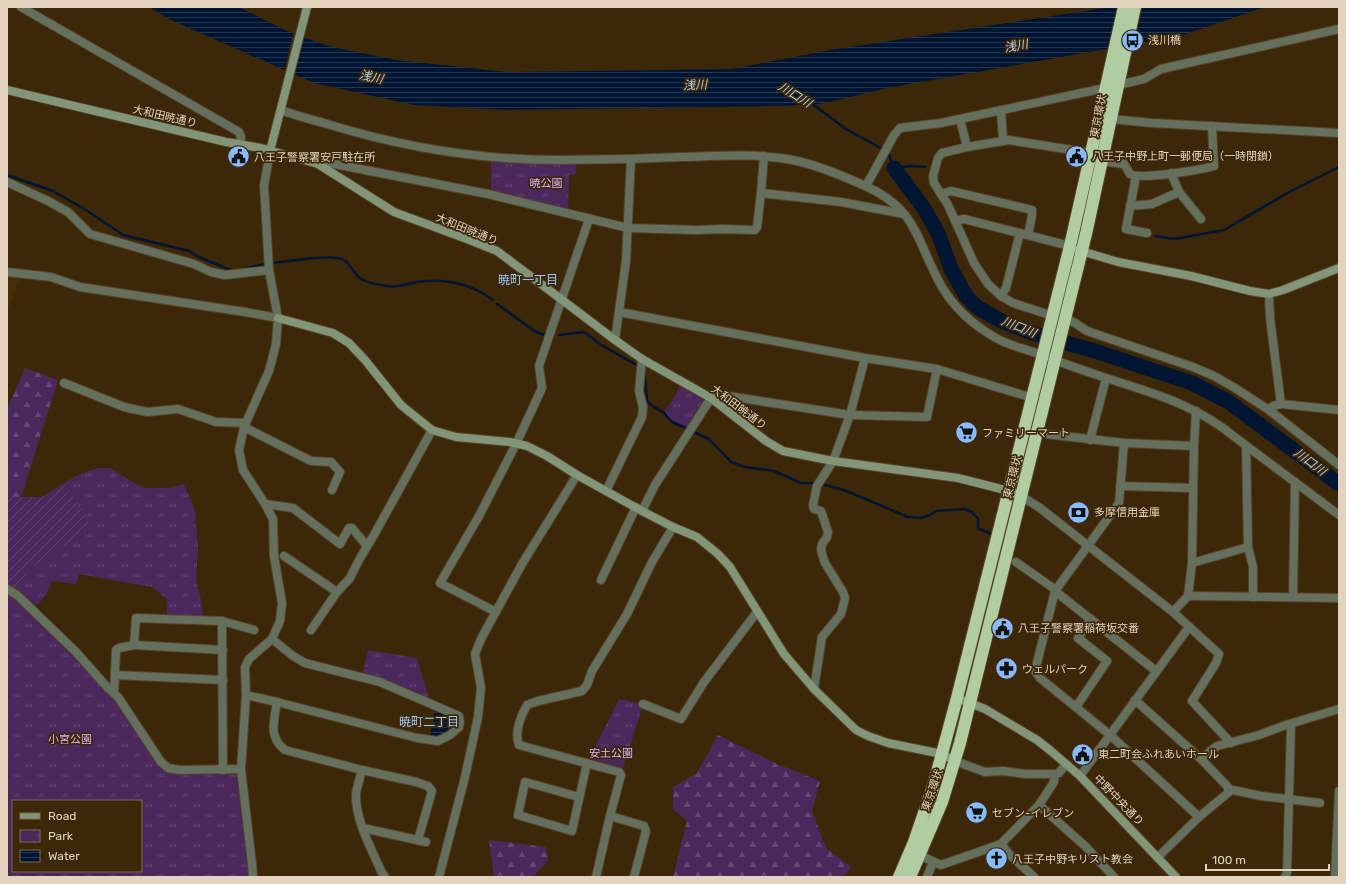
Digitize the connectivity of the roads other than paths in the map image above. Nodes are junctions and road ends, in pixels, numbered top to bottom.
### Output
1 (21, 7) edge
2 (307, 7) edge
3 (1124, 7) edge
4 (1135, 7) edge
5 (1339, 29) edge
6 (1113, 82) junction
7 (7, 90) edge
8 (282, 107) junction
9 (1001, 110) junction
10 (960, 119) junction
11 (1111, 119) junction
12 (1212, 126) junction
13 (1339, 132) edge
14 (1003, 141) junction
15 (240, 144) junction
16 (967, 147) junction
17 (270, 151) junction
18 (1092, 153) junction
19 (764, 156) junction
20 (631, 159) junction
21 (1102, 160) junction
22 (318, 164) junction
23 (1171, 173) junction
24 (1136, 176) junction
25 (7, 182) edge
26 (867, 185) junction
27 (1179, 192) junction
28 (761, 193) junction
29 (941, 194) junction
30 (1130, 206) junction
31 (904, 214) junction
32 (589, 219) junction
33 (1201, 219) dead end
34 (955, 221) junction
35 (628, 228) junction
36 (1147, 233) dead end
37 (1024, 234) junction
38 (1070, 246) junction
39 (1082, 252) junction
40 (1339, 268) edge
41 (269, 270) junction
42 (7, 272) edge
43 (1269, 294) junction
44 (1001, 296) junction
45 (562, 298) junction
46 (619, 312) junction
47 (278, 318) junction
48 (1052, 320) junction
49 (1064, 323) junction
50 (615, 340) junction
51 (1043, 354) junction
52 (865, 358) junction
53 (1055, 359) junction
54 (641, 364) junction
55 (937, 369) junction
56 (1106, 378) junction
57 (64, 383) dead end
58 (711, 398) junction
59 (1033, 398) junction
60 (1281, 404) junction
61 (1269, 410) junction
62 (1339, 410) edge
63 (1196, 411) junction
64 (850, 414) junction
65 (245, 425) junction
66 (432, 430) junction
67 (1037, 433) junction
68 (1090, 440) junction
69 (1124, 443) junction
70 (516, 444) junction
71 (1194, 446) junction
72 (1246, 446) junction
73 (833, 461) junction
74 (1339, 465) edge
75 (577, 475) junction
76 (1295, 482) junction
77 (1120, 486) junction
78 (1193, 488) junction
79 (332, 490) dead end
80 (606, 491) junction
81 (1009, 491) junction
82 (1021, 496) junction
83 (265, 504) junction
84 (639, 509) junction
85 (1339, 515) edge
86 (673, 527) junction
87 (367, 546) junction
88 (1089, 546) junction
89 (1248, 547) junction
90 (284, 556) dead end
91 (1016, 562) dead end
92 (1192, 563) junction
93 (601, 580) dead end
94 (7, 589) edge
95 (1055, 590) junction
96 (337, 592) junction
97 (1188, 596) junction
98 (1253, 597) junction
99 (1293, 597) junction
100 (1339, 598) edge
101 (496, 612) junction
102 (757, 612) junction
103 (1173, 612) junction
104 (1091, 619) junction
105 (222, 621) junction
106 (1188, 627) junction
107 (254, 630) dead end
108 (311, 630) dead end
109 (272, 639) junction
110 (134, 645) junction
111 (223, 650) junction
112 (1156, 671) junction
113 (115, 675) junction
114 (223, 680) junction
115 (814, 690) junction
116 (114, 693) junction
117 (246, 695) junction
118 (957, 698) junction
119 (1135, 700) junction
120 (277, 702) junction
121 (970, 703) junction
122 (643, 704) dead end
123 (1076, 707) junction
124 (1339, 710) edge
125 (1291, 724) junction
126 (1110, 735) junction
127 (1231, 743) junction
128 (942, 754) junction
129 (1201, 759) junction
130 (955, 760) junction
131 (587, 763) junction
132 (1066, 764) junction
133 (241, 769) junction
134 (223, 770) junction
135 (362, 770) junction
136 (1055, 774) junction
137 (1080, 776) junction
138 (1228, 789) junction
139 (1339, 791) edge
140 (579, 797) junction
141 (1289, 799) junction
142 (1320, 803) dead end
143 (1039, 805) junction
144 (610, 816) junction
145 (1199, 818) junction
146 (363, 828) junction
147 (1001, 844) junction
148 (919, 855) junction
149 (1158, 857) junction
150 (933, 862) junction
151 (253, 877) edge
152 (385, 877) edge
153 (439, 877) edge
154 (596, 877) edge
155 (634, 877) edge
156 (899, 877) edge
157 (910, 877) edge
158 (927, 877) edge
159 (1034, 877) edge
160 (1114, 877) edge
161 (1176, 877) edge
162 (1286, 877) edge
163 (1335, 877) edge

1 - 15 street
2 - 8 street
3 - 6 highway, 東京環状
4 - 6 highway, 東京環状
5 - 6 street
6 - 9 street
6 - 11 highway, 東京環状
6 - 18 highway, 東京環状
7 - 15 street, 大和田暁通り
8 - 17 street
8 - 20 street
9 - 10 street
9 - 14 street
10 - 16 street
10 - 26 street
11 - 12 street
11 - 18 street
11 - 21 highway, 東京環状
12 - 13 street
12 - 23 street
14 - 16 street
14 - 18 street
15 - 17 street, 大和田暁通り
16 - 29 street
17 - 22 street, 大和田暁通り
17 - 41 street
18 - 38 highway, 東京環状
19 - 20 street
19 - 26 street
19 - 28 street
20 - 35 street
21 - 24 street
21 - 39 highway, 東京環状
22 - 32 street
22 - 45 street, 大和田暁通り
23 - 24 street
23 - 27 street
24 - 30 street
25 - 41 street
26 - 31 street
27 - 30 street
27 - 33 street
28 - 31 street
28 - 35 street
29 - 34 street
29 - 37 street
30 - 36 street
31 - 51 street
32 - 35 street
32 - 45 street
34 - 37 street
34 - 44 street
35 - 46 street
37 - 38 street
37 - 44 street
38 - 39 street
38 - 48 highway, 東京環状
39 - 43 street
39 - 49 highway, 東京環状
40 - 43 street
41 - 47 street
42 - 47 street
43 - 60 street
44 - 48 street
45 - 50 street, 大和田暁通り
45 - 70 street
46 - 50 street
46 - 52 street
47 - 65 street
47 - 66 street
48 - 51 highway, 東京環状
49 - 53 highway, 東京環状
49 - 61 street
50 - 54 street, 大和田暁通り
51 - 53 street
51 - 59 highway, 東京環状
52 - 55 street
52 - 64 street
53 - 56 street
53 - 67 highway, 東京環状
54 - 58 street, 大和田暁通り
54 - 80 street
55 - 59 street
55 - 64 street
56 - 63 street
56 - 68 street
57 - 65 street
58 - 64 street
58 - 73 street, 大和田暁通り
58 - 84 street
59 - 81 highway, 東京環状
60 - 61 street
60 - 62 street
61 - 74 street
63 - 71 street
63 - 72 street
64 - 73 street
65 - 79 street
65 - 83 street
66 - 70 street
66 - 87 street
67 - 68 street
67 - 82 highway, 東京環状
68 - 69 street
69 - 71 street
69 - 77 street
70 - 75 street
70 - 101 street
71 - 78 street
72 - 76 street
72 - 89 street
73 - 81 street, 大和田暁通り
73 - 115 street
75 - 80 street
75 - 101 street
76 - 85 street
76 - 99 street
77 - 78 street
77 - 88 street
78 - 92 street
80 - 84 street
81 - 82 street, 大和田暁通り
81 - 118 highway, 東京環状
82 - 88 street
82 - 121 highway, 東京環状
83 - 87 street
83 - 109 street
84 - 86 street
84 - 93 street
86 - 102 street
86 - 131 street
87 - 96 street
88 - 95 street
88 - 103 street
89 - 92 street
89 - 98 street
90 - 96 street
91 - 95 street
92 - 97 street
94 - 116 street
95 - 104 street
95 - 123 street
96 - 108 street
97 - 98 street
97 - 103 street
98 - 99 street
99 - 100 street
101 - 153 street
102 - 115 street
102 - 122 street
103 - 106 street
104 - 112 street
104 - 123 street
105 - 107 street
105 - 110 street
105 - 111 street
106 - 112 street
106 - 127 street
109 - 117 street
109 - 120 street
110 - 111 street
110 - 113 street
111 - 114 street
112 - 119 street
113 - 114 street
113 - 116 street
114 - 134 street
115 - 128 street
116 - 134 street
117 - 120 street
117 - 133 street
118 - 121 street, 中野中央通り
118 - 128 highway, 東京環状
119 - 126 street
119 - 129 street
120 - 135 street
121 - 130 highway, 東京環状
121 - 132 street, 中野中央通り
123 - 126 street
124 - 125 street
125 - 127 street
125 - 141 street
126 - 137 street
126 - 145 street
127 - 129 street
128 - 130 street
128 - 156 highway, 東京環状
129 - 138 street
130 - 136 street
130 - 148 highway, 東京環状
131 - 140 street
131 - 144 street
132 - 136 street
132 - 137 street, 中野中央通り
133 - 134 street
133 - 151 street
135 - 146 street
135 - 146 street
136 - 143 street
137 - 149 street, 中野中央通り
138 - 141 street
138 - 145 street
139 - 163 street
140 - 140 street
141 - 142 street
141 - 162 street
143 - 147 street
143 - 160 street
144 - 154 street
144 - 155 street
145 - 149 street
146 - 152 street
147 - 150 street
147 - 159 street
148 - 150 street
148 - 157 highway, 東京環状
149 - 161 street, 中野中央通り
150 - 158 street

